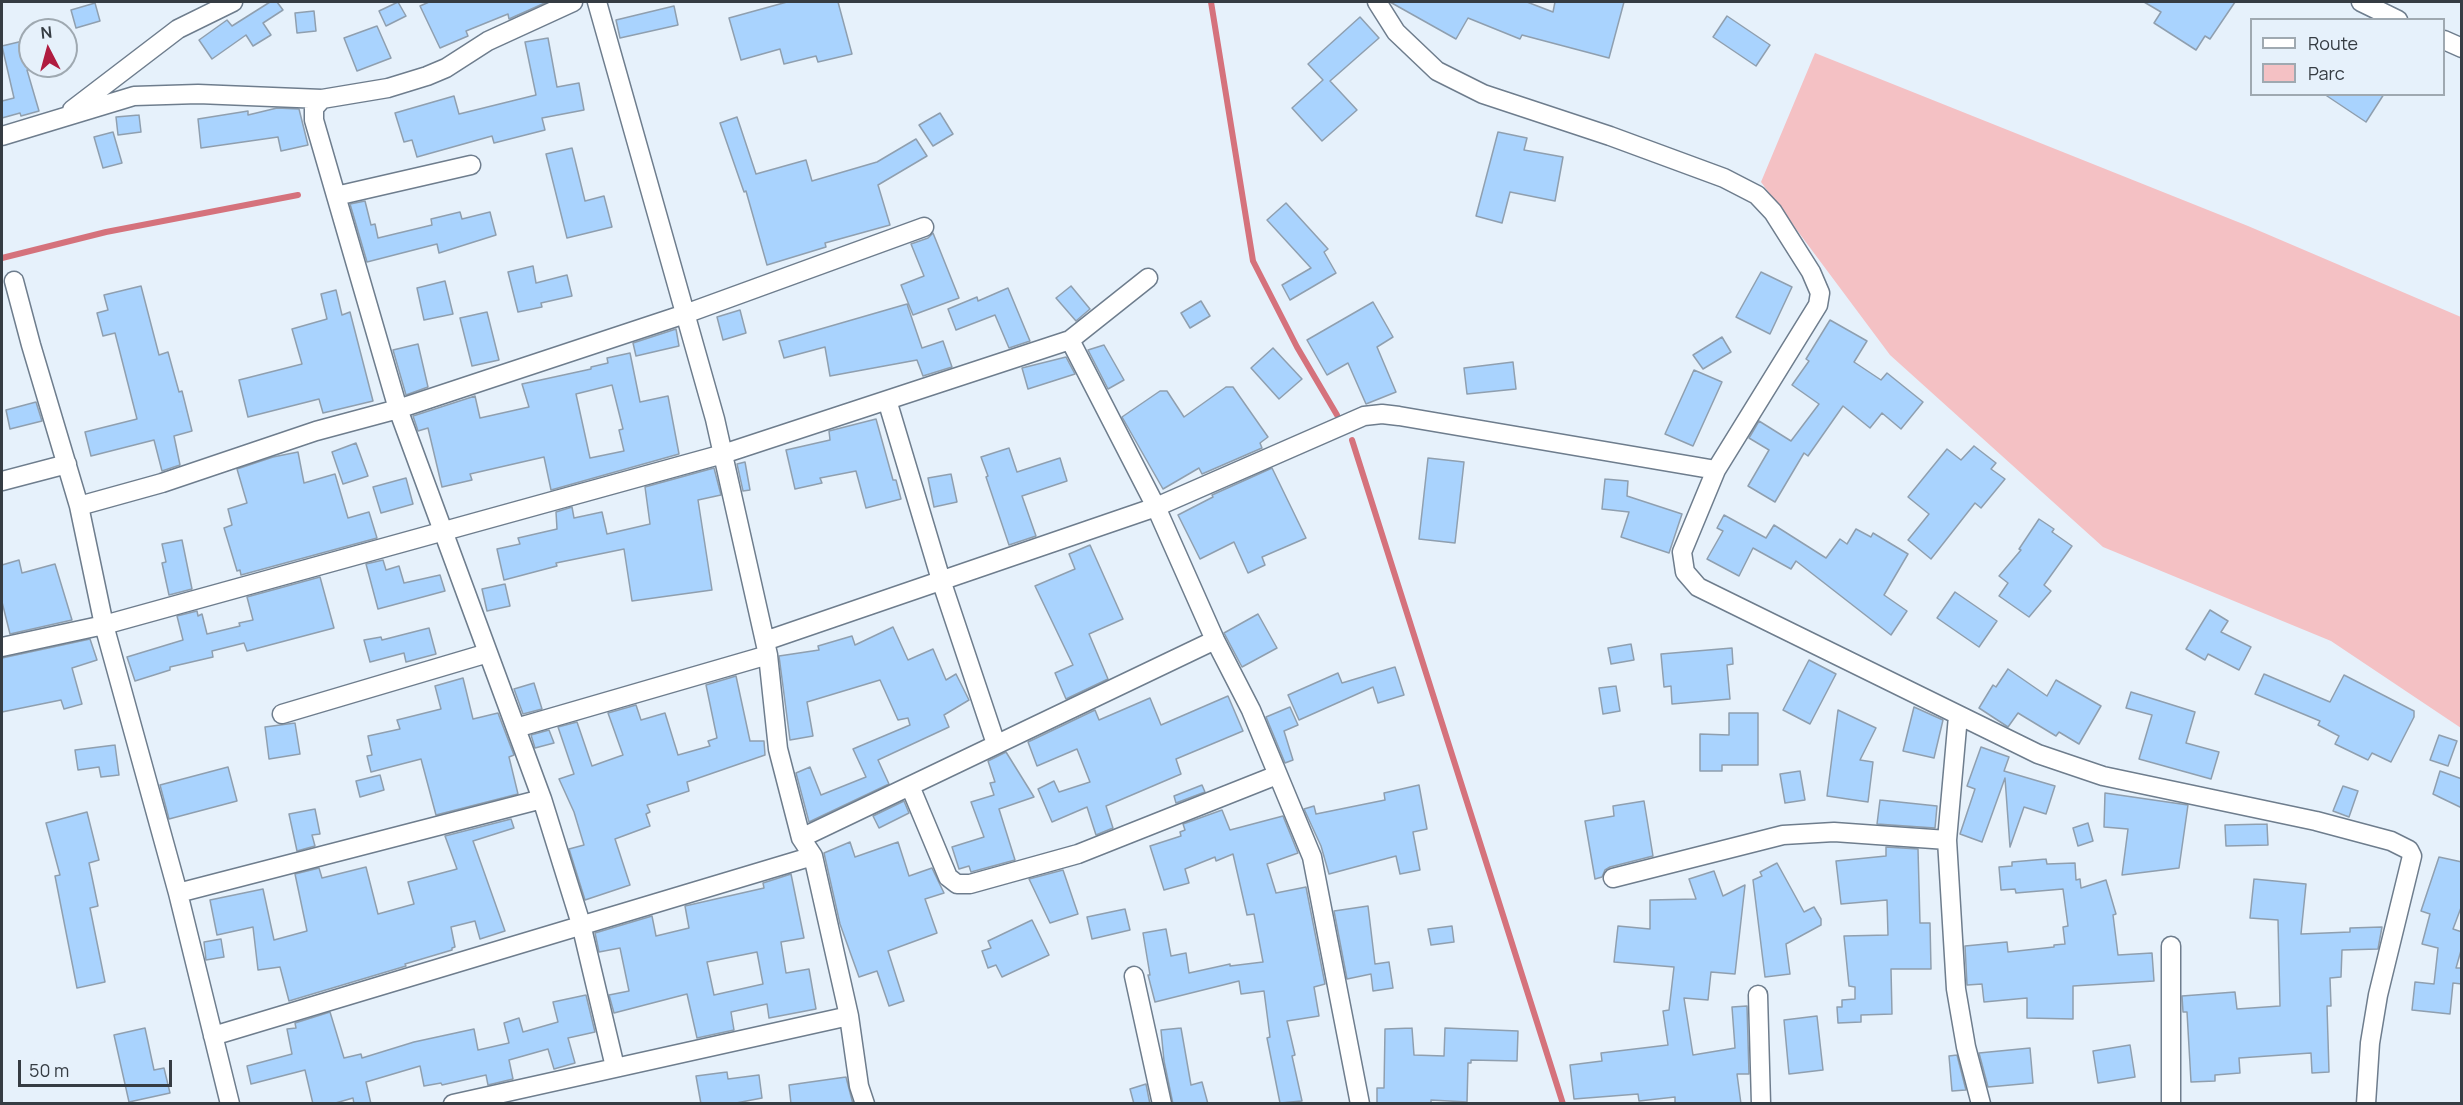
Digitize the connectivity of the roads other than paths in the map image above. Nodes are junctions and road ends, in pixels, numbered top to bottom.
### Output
1 (233, 2) edge
2 (573, 2) edge
3 (597, 2) edge
4 (1377, 2) edge
5 (2361, 2) edge
6 (2394, 18) edge
7 (2445, 40) edge
8 (2462, 48) edge
9 (322, 99) junction
10 (62, 118) junction
11 (2, 136) edge
12 (471, 165) dead end
13 (336, 196) junction
14 (924, 227) dead end
15 (1148, 278) dead end
16 (14, 281) dead end
17 (686, 314) junction
18 (1070, 340) junction
19 (887, 400) junction
20 (398, 409) junction
21 (723, 454) junction
22 (67, 464) junction
23 (1716, 470) junction
24 (2, 481) edge
25 (79, 506) junction
26 (1156, 507) junction
27 (443, 532) junction
28 (941, 580) junction
29 (104, 625) junction
30 (1215, 640) junction
31 (2, 647) edge
32 (766, 648) junction
33 (488, 653) junction
34 (282, 714) dead end
35 (1958, 716) junction
36 (516, 728) junction
37 (996, 744) junction
38 (1278, 775) junction
39 (910, 786) junction
40 (542, 799) junction
41 (801, 838) junction
42 (1947, 840) junction
43 (813, 856) junction
44 (1613, 878) dead end
45 (178, 893) junction
46 (581, 924) junction
47 (2171, 946) dead end
48 (1134, 976) dead end
49 (1758, 996) dead end
50 (849, 1016) junction
51 (213, 1036) junction
52 (615, 1067) junction
53 (230, 1104) edge
54 (453, 1104) edge
55 (865, 1104) edge
56 (1162, 1104) edge
57 (1360, 1104) edge
58 (1761, 1104) edge
59 (1982, 1104) edge
60 (2170, 1104) edge
61 (2366, 1104) edge

1 - 10 street
2 - 9 street
3 - 17 street
4 - 23 street
5 - 6 street
7 - 8 street
9 - 10 street
9 - 13 street
10 - 11 street
12 - 13 street
13 - 20 street
14 - 17 street
15 - 18 street
16 - 22 street
17 - 20 street
17 - 21 street
18 - 19 street
18 - 26 street
19 - 21 street
19 - 28 street
20 - 25 street
20 - 27 street
21 - 27 street
21 - 32 street
22 - 24 street
22 - 25 street
23 - 26 street
23 - 35 street
25 - 29 street
26 - 28 street
26 - 30 street
27 - 29 street
27 - 33 street
28 - 32 street
28 - 37 street
29 - 31 street
29 - 45 street
30 - 37 street
30 - 38 street
32 - 36 street
32 - 41 street
33 - 34 street
33 - 36 street
35 - 42 street
35 - 61 street
36 - 40 street
37 - 39 street
38 - 39 street
38 - 57 street
39 - 41 street
40 - 45 street
40 - 46 street
41 - 43 street
42 - 44 street
42 - 59 street
43 - 46 street
43 - 50 street
45 - 51 street
46 - 51 street
46 - 52 street
47 - 60 street
48 - 56 street
49 - 58 street
50 - 52 street
50 - 55 street
51 - 53 street
52 - 54 street

